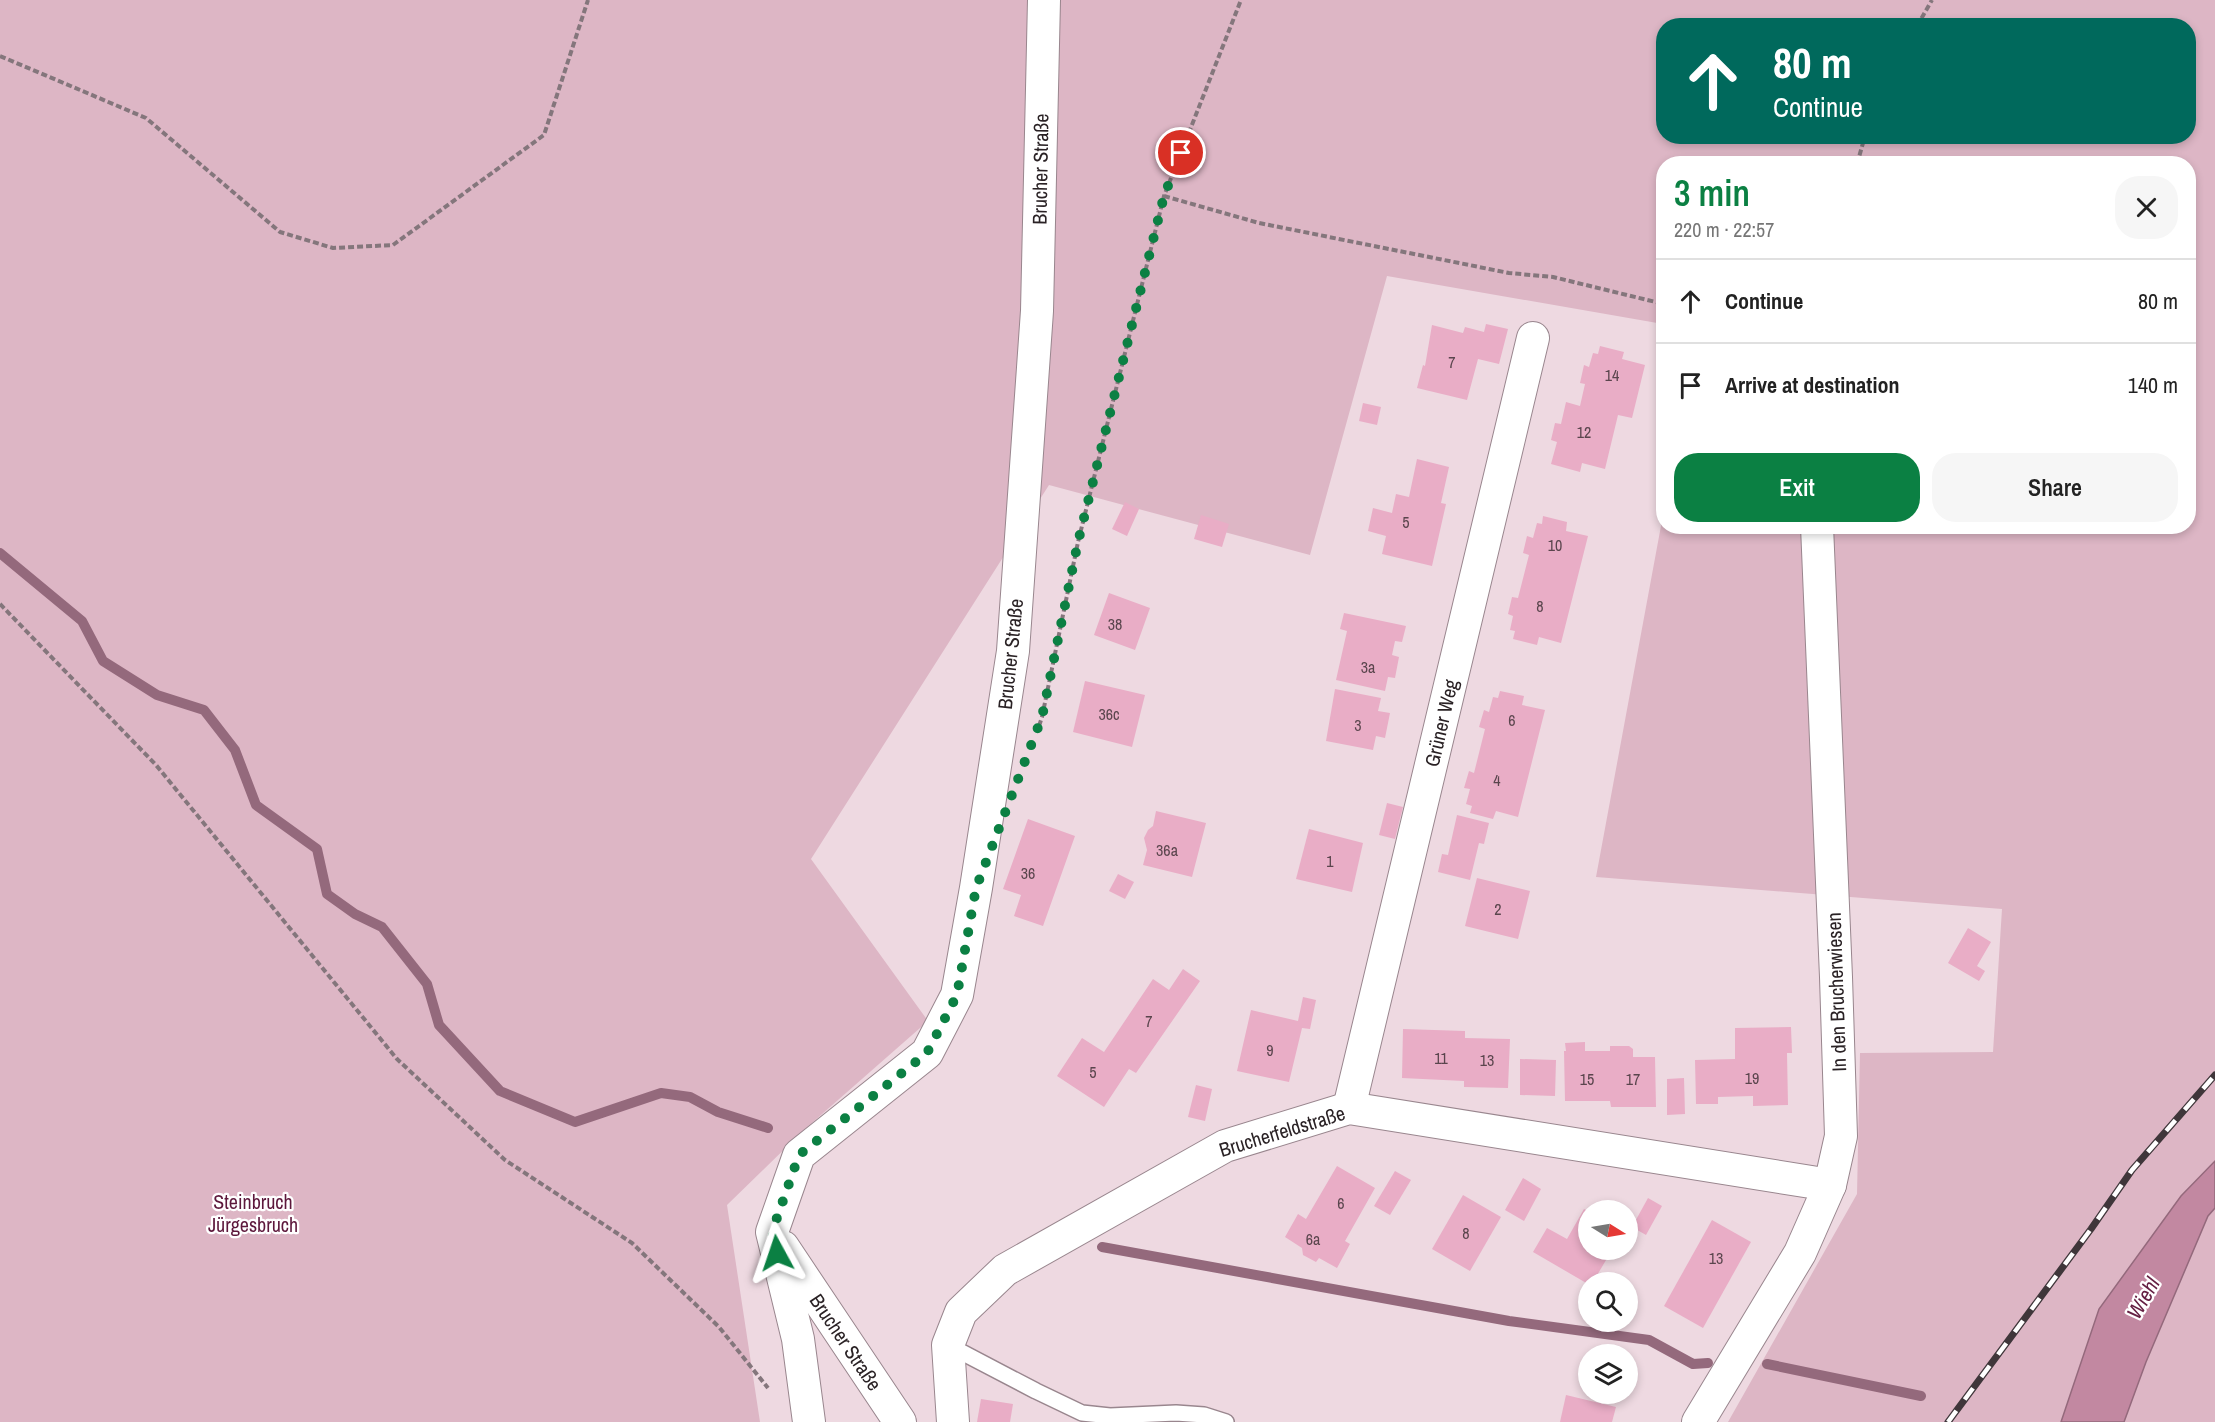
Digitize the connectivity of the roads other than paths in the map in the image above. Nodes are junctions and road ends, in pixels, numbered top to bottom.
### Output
1 (1044, 0) edge
2 (1533, 339) dead end
3 (1818, 534) edge
4 (1349, 1108) junction
5 (1830, 1185) junction
6 (772, 1232) junction
7 (948, 1345) junction
8 (809, 1422) edge
9 (900, 1422) edge
10 (953, 1422) edge
11 (1226, 1422) edge
12 (1698, 1422) edge

1 - 6 street, Brucher Straße
2 - 4 street, Grüner Weg
3 - 5 street, In den Brucherwiesen
4 - 5 street, Brucherfeldstraße
4 - 7 street, Brucherfeldstraße
5 - 12 street, In den Brucherwiesen
6 - 8 street, Brucher Straße
6 - 9 street, Brucher Straße
7 - 10 street, Brucherfeldstraße
7 - 11 lane

